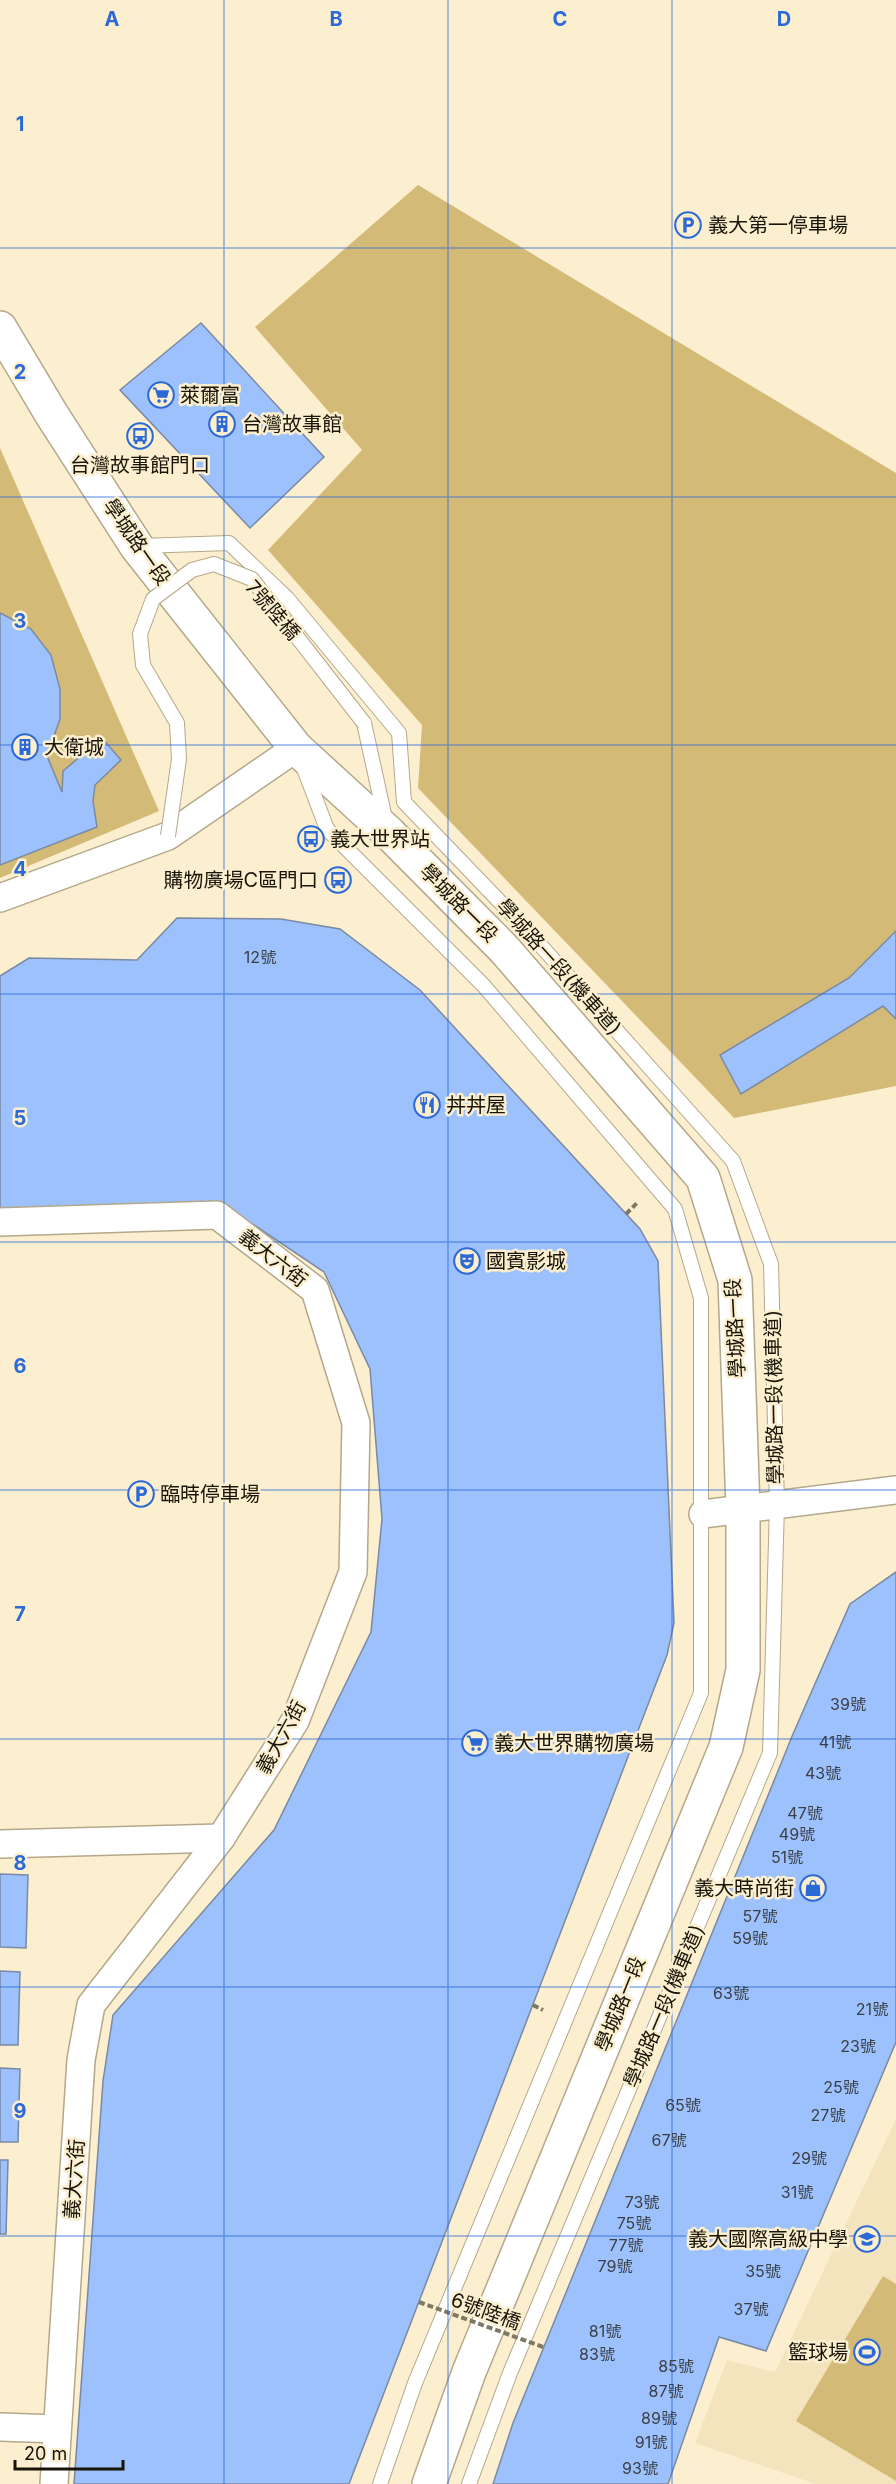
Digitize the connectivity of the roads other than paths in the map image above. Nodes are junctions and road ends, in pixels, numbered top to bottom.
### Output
1 (0, 328) edge
2 (137, 547) junction
3 (296, 748) junction
4 (389, 833) junction
5 (168, 836) junction
6 (0, 898) edge
7 (0, 1222) edge
8 (896, 1490) edge
9 (777, 1505) junction
10 (742, 1509) junction
11 (703, 1514) junction
12 (221, 1838) junction
13 (0, 1844) edge
14 (0, 2427) edge
15 (57, 2429) junction
16 (54, 2484) edge
17 (380, 2484) edge
18 (429, 2484) edge
19 (469, 2484) edge

1 - 2 main road, 學城路一段
2 - 3 main road, 學城路一段
2 - 9 lane, 學城路一段(機車道)
3 - 4 main road, 學城路一段
3 - 5 street
3 - 11 lane
4 - 5 lane, 7號陸橋, bridge
4 - 10 main road, 學城路一段
5 - 6 street
7 - 12 street, 義大六街
8 - 9 street
9 - 10 street
9 - 19 lane, 學城路一段(機車道)
10 - 11 street
10 - 18 main road, 學城路一段
11 - 17 lane
12 - 13 street
12 - 15 street, 義大六街
14 - 15 street
15 - 16 street, 義大六街

